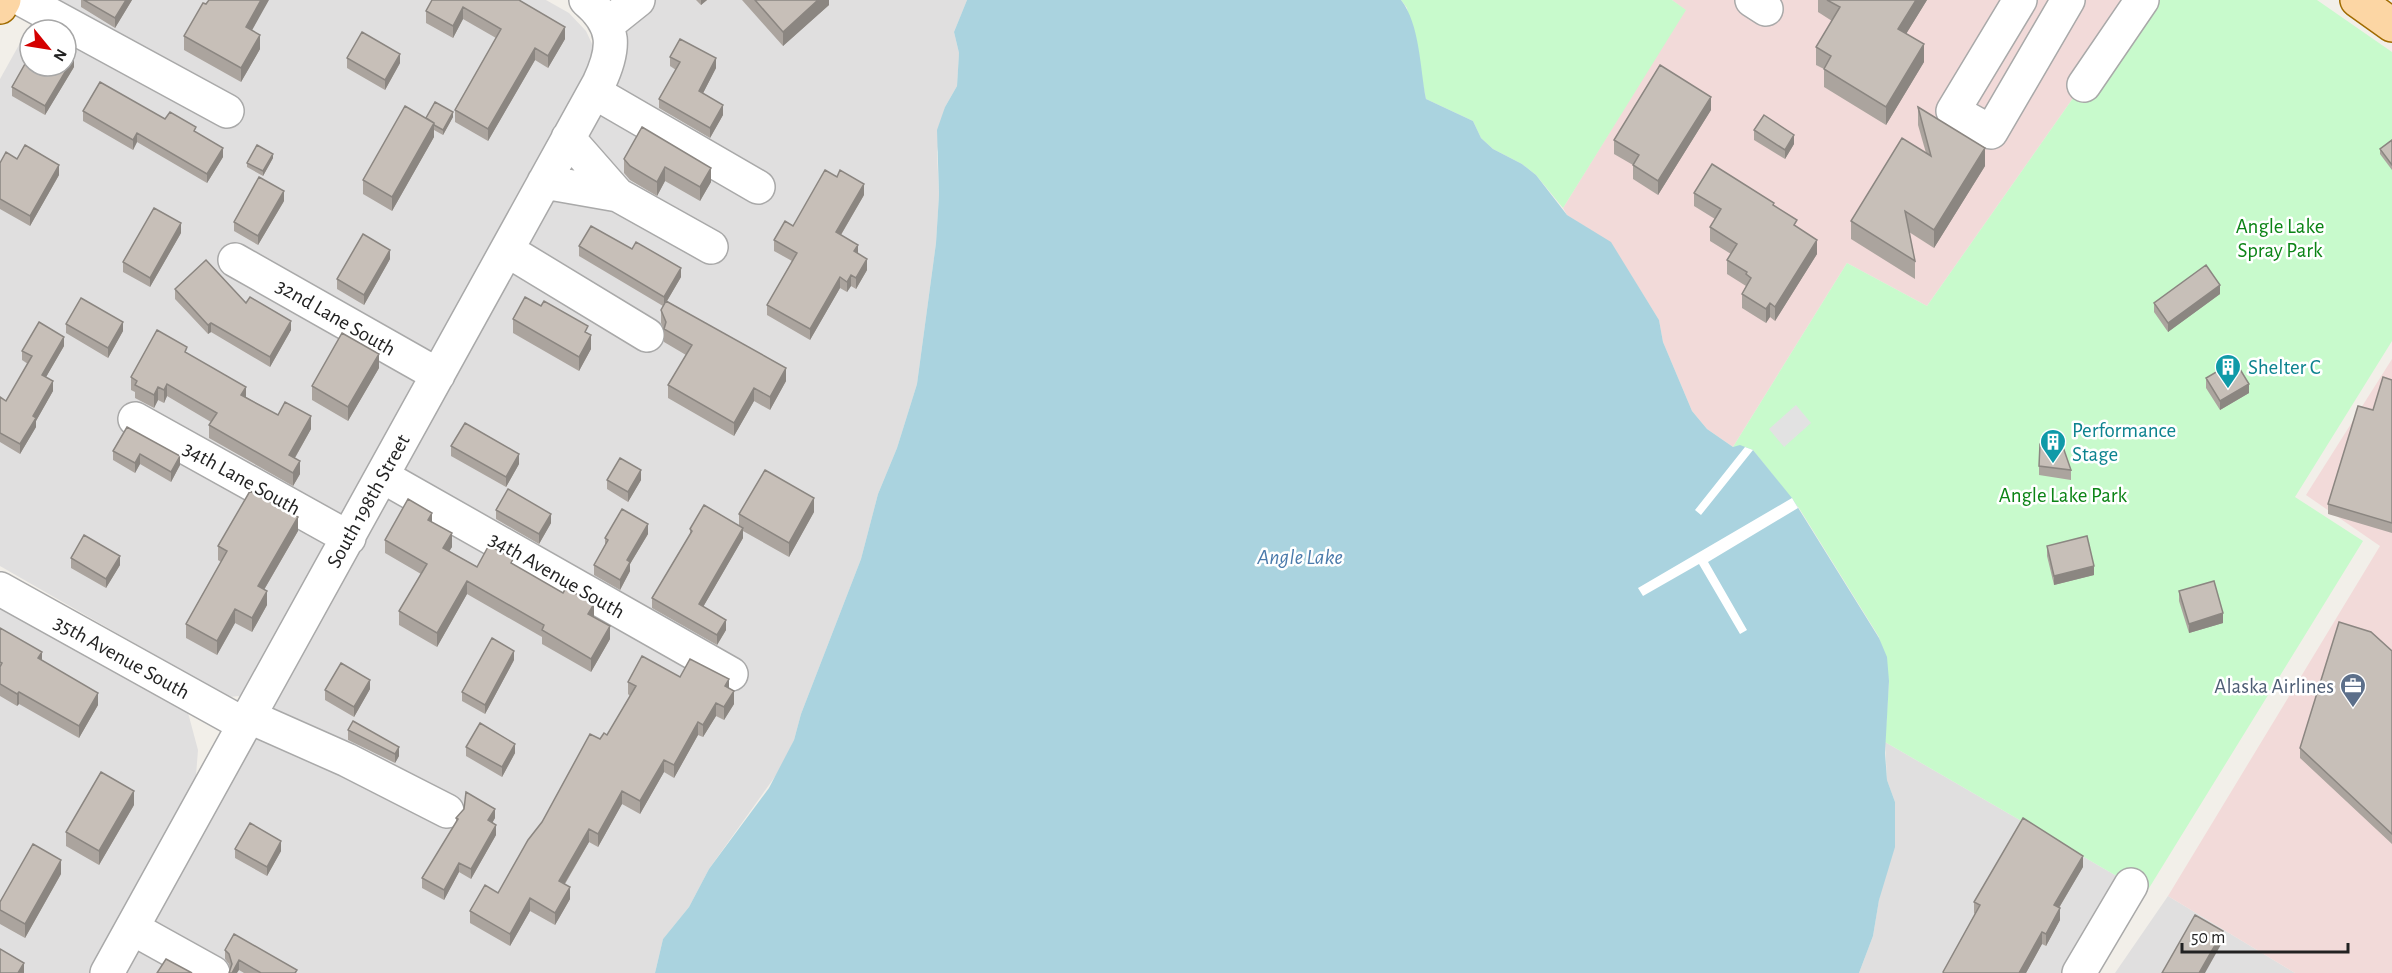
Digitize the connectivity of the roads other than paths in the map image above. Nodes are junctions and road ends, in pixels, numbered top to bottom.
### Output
1 (4, 0) edge
2 (24, 0) edge
3 (586, 0) edge
4 (639, 0) edge
5 (2020, 0) edge
6 (2068, 0) edge
7 (2142, 0) edge
8 (2357, 0) edge
9 (0, 7) edge
10 (608, 24) junction
11 (2392, 25) edge
12 (2084, 85) dead end
13 (594, 92) junction
14 (227, 111) dead end
15 (568, 138) junction
16 (544, 183) junction
17 (758, 187) dead end
18 (618, 195) junction
19 (711, 247) dead end
20 (507, 249) junction
21 (235, 260) dead end
22 (647, 335) dead end
23 (438, 375) junction
24 (135, 419) dead end
25 (382, 476) junction
26 (348, 538) junction
27 (0, 589) edge
28 (731, 674) dead end
29 (247, 721) junction
30 (447, 811) dead end
31 (2131, 885) dead end
32 (132, 928) junction
33 (106, 973) edge
34 (213, 973) edge
35 (2079, 973) edge

1 - 9 main road
2 - 14 street
3 - 10 street
4 - 10 street
5 - 6 street
7 - 12 street
8 - 11 main road
10 - 13 street, South 198th Street
13 - 15 street, South 198th Street
13 - 17 street
15 - 16 street, South 198th Street
15 - 18 street
16 - 18 street
16 - 20 street, South 198th Street
18 - 19 street
20 - 22 street
20 - 23 street, South 198th Street
21 - 23 street, 32nd Lane South
23 - 25 street, South 198th Street
24 - 26 street, 34th Lane South
25 - 26 street, South 198th Street
25 - 28 street, 34th Avenue South
26 - 29 street, South 198th Street
27 - 29 street, 35th Avenue South
29 - 30 street, 35th Avenue South
29 - 32 street, South 198th Street
31 - 35 street
32 - 33 street, South 198th Street
32 - 34 street

